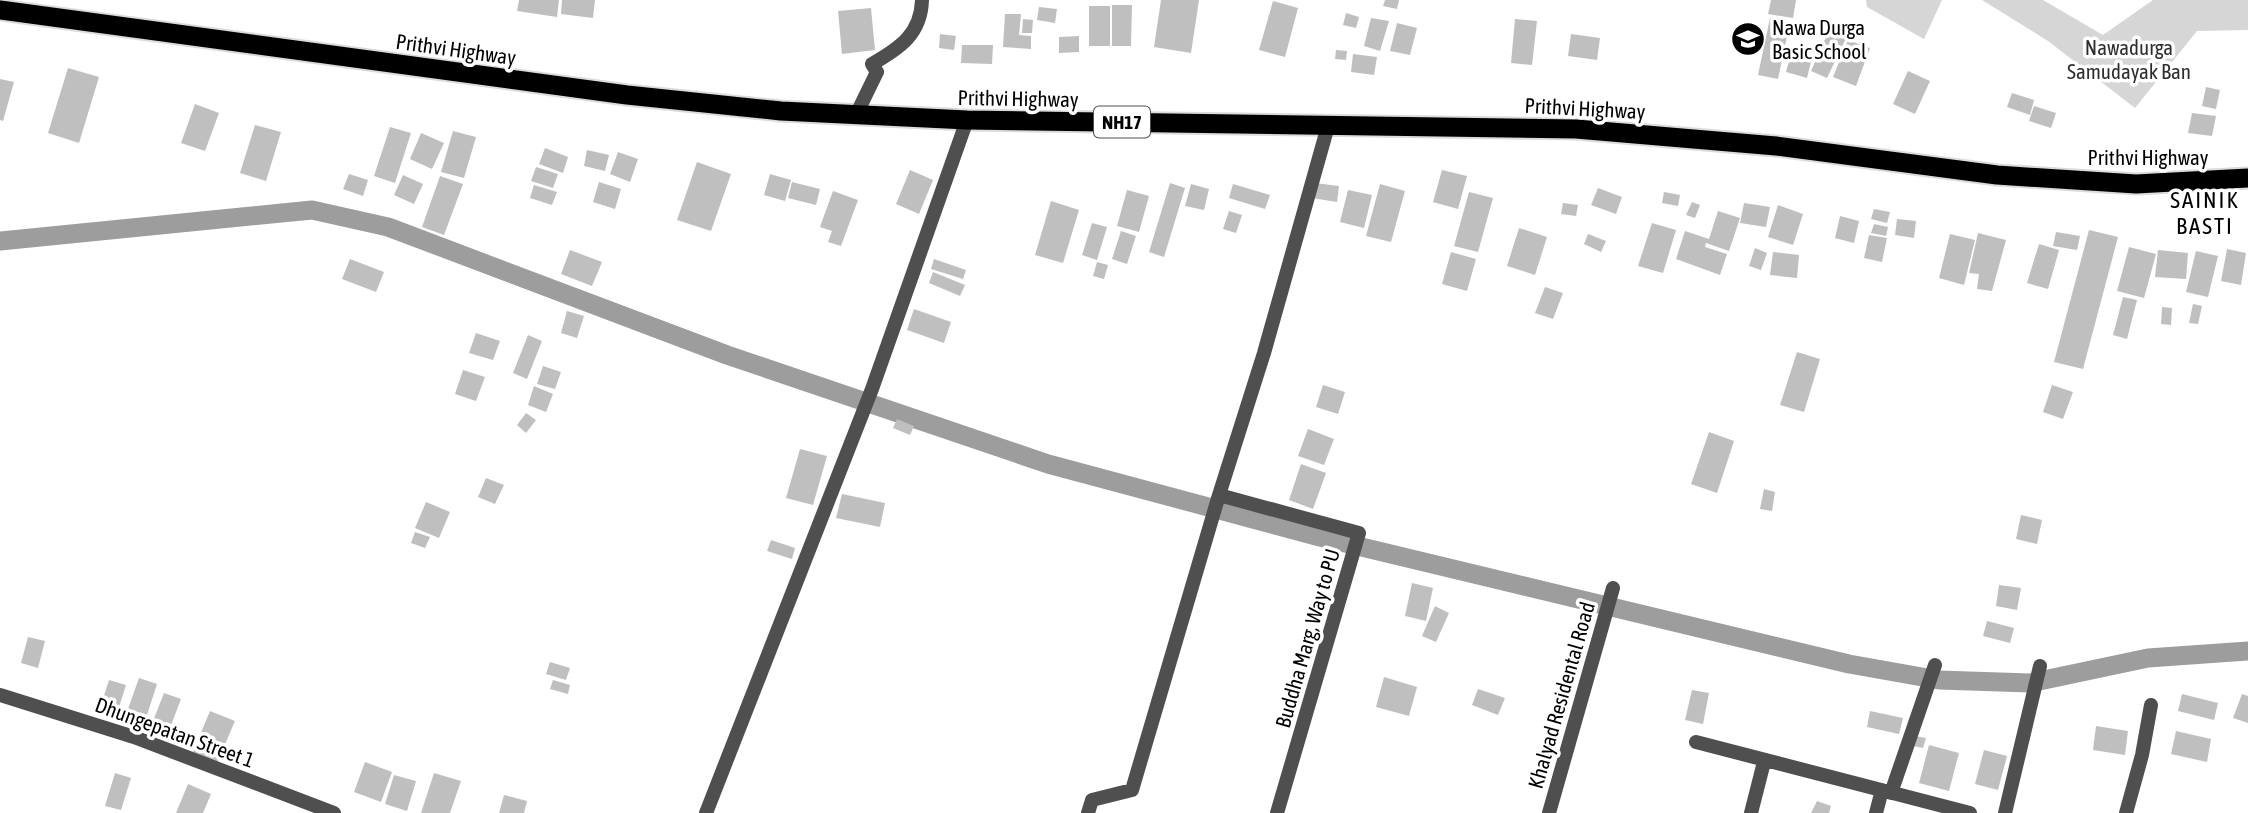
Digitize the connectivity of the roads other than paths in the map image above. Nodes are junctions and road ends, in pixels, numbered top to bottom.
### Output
1 (922, 0) edge
2 (0, 9) edge
3 (856, 115) junction
4 (967, 120) junction
5 (1328, 126) junction
6 (2248, 178) edge
7 (1219, 495) junction
8 (1613, 588) dead end
9 (1935, 664) dead end
10 (2040, 666) dead end
11 (0, 695) edge
12 (2151, 705) dead end
13 (1696, 742) dead end
14 (1764, 762) junction
15 (1887, 791) junction
16 (334, 813) edge
17 (706, 813) edge
18 (1088, 813) edge
19 (1277, 813) edge
20 (1549, 813) edge
21 (1751, 813) edge
22 (1876, 813) edge
23 (1970, 813) edge
24 (2004, 813) edge
25 (2126, 813) edge

1 - 3 street
2 - 3 highway, Prithvi Highway / NH17
3 - 4 highway, Prithvi Highway / NH17
4 - 5 highway, Prithvi Highway / NH17
4 - 17 street
5 - 6 highway, Prithvi Highway / NH17
5 - 7 street
7 - 18 street
7 - 19 street, Buddha Marg, Way to PU
8 - 20 street, Khalyad Residental Road
9 - 15 street
10 - 24 street
11 - 16 street, Dhungepatan Street 1
12 - 25 street
13 - 14 street
14 - 15 street
14 - 21 street
15 - 22 street
15 - 23 street

